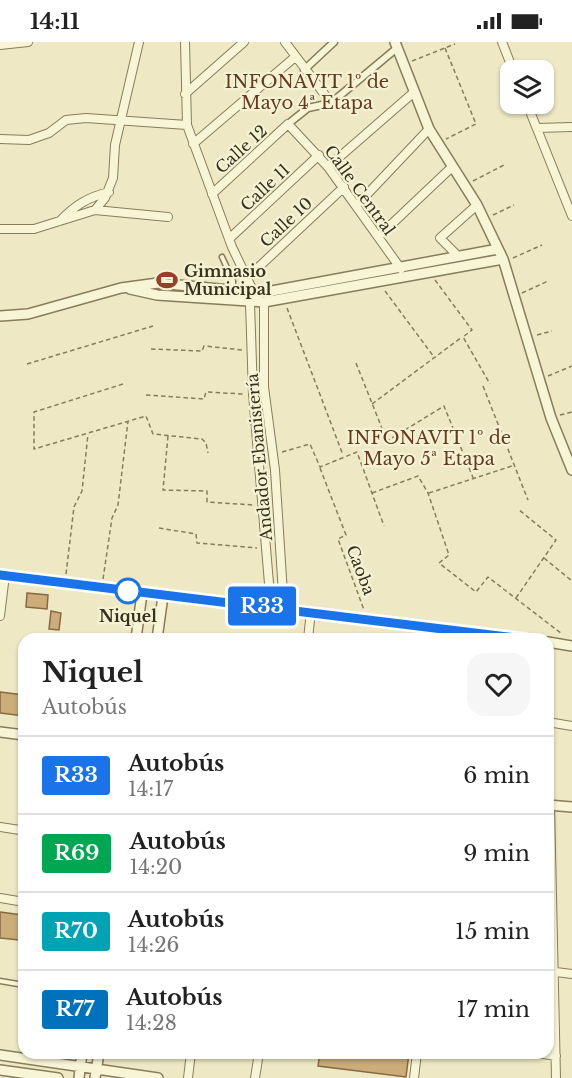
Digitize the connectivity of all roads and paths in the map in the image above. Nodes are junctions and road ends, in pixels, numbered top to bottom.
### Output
1 (28, 42) edge
2 (139, 42) edge
3 (185, 42) edge
4 (244, 42) edge
5 (285, 42) edge
6 (334, 42) edge
7 (502, 42) edge
8 (455, 44) dead end
9 (0, 45) edge
10 (396, 45) edge
11 (444, 48) junction
12 (295, 57) junction
13 (509, 60) edge
14 (403, 64) junction
15 (304, 71) junction
16 (413, 93) junction
17 (185, 94) junction
18 (331, 103) junction
19 (531, 114) edge
20 (122, 120) junction
21 (288, 124) junction
22 (187, 125) junction
23 (572, 127) edge
24 (537, 128) junction
25 (429, 129) junction
26 (0, 139) edge
27 (437, 142) junction
28 (193, 144) junction
29 (319, 155) junction
30 (506, 164) dead end
31 (328, 166) junction
32 (452, 166) junction
33 (464, 186) junction
34 (344, 187) junction
35 (109, 192) junction
36 (212, 194) junction
37 (357, 205) junction
38 (477, 205) junction
39 (514, 205) dead end
40 (95, 210) junction
41 (572, 216) edge
42 (168, 217) dead end
43 (484, 219) junction
44 (58, 223) junction
45 (0, 229) edge
46 (378, 237) junction
47 (229, 239) junction
48 (542, 245) dead end
49 (498, 249) junction
50 (458, 256) junction
51 (222, 257) dead end
52 (504, 260) junction
53 (399, 266) junction
54 (429, 272) junction
55 (406, 275) junction
56 (247, 278) junction
57 (377, 280) junction
58 (548, 281) dead end
59 (310, 288) junction
60 (516, 295) junction
61 (233, 296) junction
62 (284, 299) junction
63 (257, 300) junction
64 (0, 316) edge
65 (153, 326) dead end
66 (552, 330) dead end
67 (463, 337) junction
68 (527, 338) junction
69 (151, 349) dead end
70 (252, 351) junction
71 (435, 358) junction
72 (356, 363) dead end
73 (27, 364) dead end
74 (572, 366) edge
75 (539, 380) junction
76 (123, 384) dead end
77 (490, 384) dead end
78 (483, 386) dead end
79 (253, 394) junction
80 (146, 395) dead end
81 (371, 404) junction
82 (572, 412) edge
83 (551, 418) junction
84 (129, 420) junction
85 (88, 433) junction
86 (168, 436) junction
87 (208, 453) dead end
88 (274, 454) junction
89 (344, 457) junction
90 (512, 466) junction
91 (320, 467) junction
92 (572, 470) edge
93 (474, 480) junction
94 (372, 493) junction
95 (428, 493) junction
96 (528, 500) dead end
97 (264, 506) junction
98 (518, 509) dead end
99 (384, 526) dead end
100 (159, 528) dead end
101 (267, 549) junction
102 (544, 557) junction
103 (3, 575) edge
104 (572, 581) edge
105 (65, 582) junction
106 (102, 588) junction
107 (142, 593) junction
108 (164, 596) junction
109 (516, 598) junction
110 (271, 607) junction
111 (284, 609) junction
112 (311, 611) junction
113 (0, 616) edge
114 (368, 619) junction
115 (137, 633) edge
116 (158, 633) edge
117 (309, 633) edge
118 (461, 633) edge
119 (563, 634) dead end
120 (554, 643) edge
121 (572, 646) edge
122 (554, 723) edge
123 (572, 726) edge
124 (0, 732) edge
125 (18, 734) edge
126 (554, 805) edge
127 (572, 807) edge
128 (0, 827) edge
129 (18, 830) edge
130 (0, 898) edge
131 (18, 901) edge
132 (554, 971) edge
133 (572, 974) edge
134 (0, 981) edge
135 (18, 984) edge
136 (554, 1022) edge
137 (0, 1055) edge
138 (556, 1056) joint
139 (18, 1058) edge
140 (27, 1059) edge
141 (82, 1059) edge
142 (190, 1059) edge
143 (258, 1059) edge
144 (416, 1059) edge
145 (81, 1067) junction
146 (0, 1070) edge
147 (96, 1073) edge
148 (58, 1078) edge
149 (79, 1078) edge
150 (158, 1078) edge
151 (188, 1078) edge
152 (255, 1078) edge
153 (414, 1078) edge
154 (556, 1078) edge

1 - 9 street
2 - 20 street
3 - 17 street, Andador Ebanistería
4 - 17 street
5 - 12 street
6 - 15 street
7 - 13 street
8 - 11 path
10 - 14 street
10 - 18 street
11 - 14 path
11 - 27 path
12 - 15 street
12 - 28 street
14 - 16 street
15 - 18 street
16 - 25 street
16 - 31 street
17 - 22 street, Andador Ebanistería
18 - 21 street
19 - 24 street
20 - 22 street
20 - 26 street
20 - 35 street
21 - 29 street, Calle Central
21 - 36 street, Calle 12
22 - 28 street, Andador Ebanistería
23 - 24 street
24 - 41 street
25 - 27 street
25 - 37 street
27 - 32 street
28 - 36 street, Andador Ebanistería
29 - 31 street, Calle Central
29 - 47 street, Calle 11
30 - 33 path
31 - 34 street, Calle Central
32 - 33 street
32 - 46 street
33 - 38 street
34 - 37 street, Calle Central
34 - 56 street, Calle 10
35 - 40 street
35 - 44 street
36 - 47 street, Andador Ebanistería
37 - 46 street, Calle Central
38 - 43 street
38 - 50 street
39 - 43 path
40 - 42 street
40 - 44 street
43 - 49 street
44 - 45 street
46 - 53 street, Calle Central
47 - 56 street, Andador Ebanistería
48 - 52 path
49 - 50 street
49 - 52 street
50 - 53 street
51 - 61 lane
52 - 54 street
52 - 60 street
53 - 55 street, Calle Central
53 - 59 street
54 - 55 street
54 - 67 path
55 - 57 street
56 - 63 street, Andador Ebanistería
57 - 59 street
57 - 71 path
58 - 60 path
59 - 62 street
59 - 63 street
60 - 68 street
61 - 63 street
61 - 64 street
62 - 63 street
62 - 89 path
63 - 70 street, Andador Ebanistería
63 - 88 street, Andador Ebanistería
65 - 73 path
66 - 68 path
67 - 71 path
67 - 77 path
68 - 75 street
69 - 70 path
70 - 79 street, Andador Ebanistería
71 - 81 path
72 - 81 path
74 - 75 path
75 - 83 street
76 - 85 path
78 - 90 path
79 - 80 path
79 - 97 street, Andador Ebanistería
81 - 93 path
82 - 83 path
83 - 92 street
84 - 85 path
84 - 86 path
84 - 106 path
85 - 105 path
86 - 87 path
86 - 97 path
88 - 91 path
88 - 111 street, Andador Ebanistería
89 - 91 path
89 - 94 path
90 - 93 path
90 - 96 path
91 - 114 path, Caoba
93 - 95 path
94 - 95 path
94 - 99 path
95 - 109 path
97 - 101 street, Andador Ebanistería
98 - 102 path
100 - 101 path
101 - 110 street, Andador Ebanistería
102 - 104 path
102 - 109 path
103 - 105 street
103 - 113 street
105 - 106 street
106 - 107 street
107 - 108 street
107 - 115 street
108 - 110 street
108 - 116 street
109 - 119 path
110 - 111 street
111 - 112 street
112 - 114 street
112 - 117 street
114 - 118 street
120 - 121 street
122 - 123 street
124 - 125 street
126 - 127 street
128 - 129 street
130 - 131 street
132 - 133 street
134 - 135 lane
136 - 138 street
137 - 139 street
138 - 154 street
140 - 145 street
141 - 145 street
142 - 151 street
143 - 152 street
144 - 153 street
145 - 147 street
145 - 149 street
146 - 148 street
147 - 150 street

